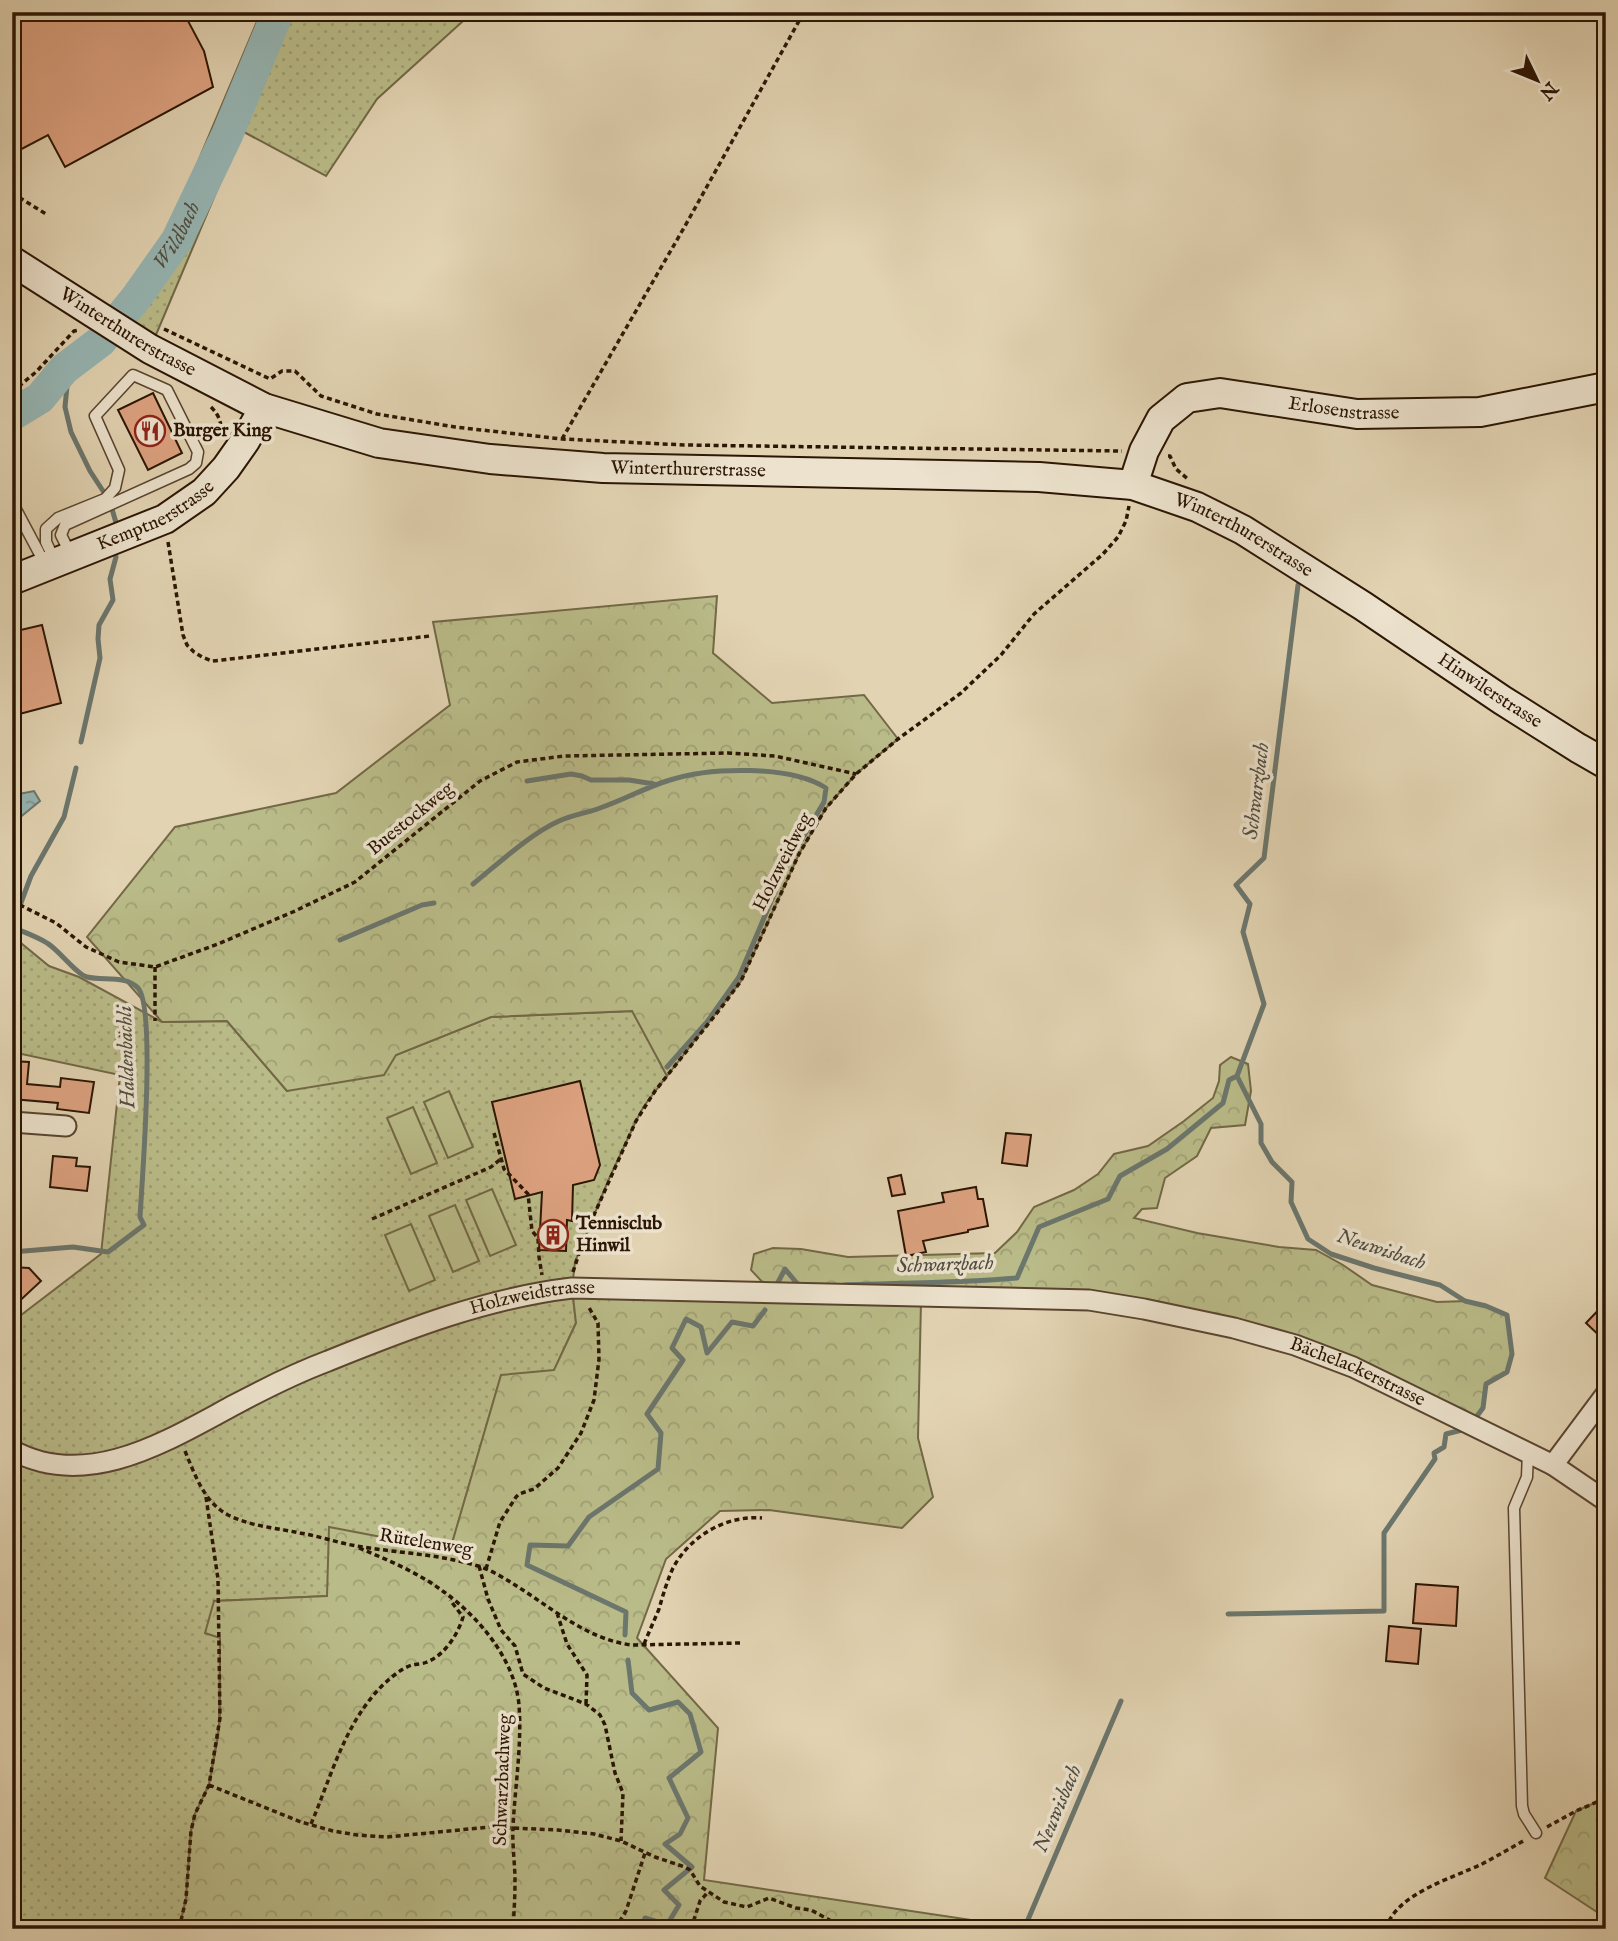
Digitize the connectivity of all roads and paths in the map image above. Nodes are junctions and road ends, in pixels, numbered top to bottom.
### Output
1 (804, 12) edge
2 (12, 193) edge
3 (46, 214) dead end
4 (12, 261) edge
5 (94, 325) junction
6 (159, 326) dead end
7 (1606, 387) edge
8 (12, 392) edge
9 (205, 403) dead end
10 (264, 408) junction
11 (222, 429) dead end
12 (562, 439) junction
13 (1144, 451) junction
14 (1191, 482) dead end
15 (1133, 485) junction
16 (12, 502) edge
17 (165, 519) junction
18 (58, 562) junction
19 (12, 580) edge
20 (1377, 616) joint
21 (430, 636) dead end
22 (1606, 764) edge
23 (856, 774) junction
24 (12, 901) edge
25 (155, 967) junction
26 (155, 1021) dead end
27 (12, 1122) edge
28 (66, 1126) dead end
29 (494, 1133) dead end
30 (502, 1158) junction
31 (372, 1219) dead end
32 (577, 1289) junction
33 (546, 1291) junction
34 (1089, 1300) joint
35 (1606, 1394) edge
36 (178, 1436) junction
37 (12, 1450) edge
38 (1528, 1452) junction
39 (1553, 1465) junction
40 (205, 1495) junction
41 (1606, 1501) edge
42 (762, 1518) dead end
43 (354, 1546) junction
44 (479, 1566) junction
45 (486, 1569) junction
46 (445, 1592) junction
47 (556, 1611) junction
48 (740, 1643) dead end
49 (644, 1644) junction
50 (586, 1704) junction
51 (209, 1785) junction
52 (1606, 1798) edge
53 (311, 1824) junction
54 (513, 1829) junction
55 (1536, 1833) junction
56 (621, 1841) junction
57 (645, 1853) junction
58 (708, 1892) junction
59 (179, 1929) edge
60 (513, 1929) edge
61 (615, 1929) edge
62 (691, 1929) edge
63 (846, 1929) edge
64 (1386, 1929) edge

1 - 12 path
2 - 3 path
4 - 5 main road, Winterthurerstrasse
5 - 8 path
5 - 10 main road, Winterthurerstrasse
6 - 12 path
7 - 13 main road, Erlosenstrasse
9 - 11 path
10 - 15 main road, Winterthurerstrasse
10 - 17 main road, Kemptnerstrasse
12 - 13 path
13 - 14 path
13 - 15 main road, Erlosenstrasse
15 - 20 main road, Winterthurerstrasse
15 - 23 path, Holzweidweg
16 - 18 lane
17 - 18 main road, Kemptnerstrasse
17 - 21 path
18 - 18 lane
18 - 19 main road, Kemptnerstrasse
20 - 22 main road, Hinwilerstrasse
23 - 25 path, Buestockweg
23 - 32 path, Holzweidweg
24 - 25 path, Buestockweg
25 - 26 path
27 - 28 street
29 - 30 path
30 - 31 path
30 - 33 path
32 - 33 street, Holzweidstrasse
32 - 34 street, Holzweidstrasse
32 - 45 path
33 - 36 street, Holzweidstrasse
34 - 38 street, Bächelackerstrasse
35 - 39 street
36 - 37 street, Holzweidstrasse
36 - 40 path, Rütelenweg
38 - 39 street, Bächelackerstrasse
38 - 55 lane
39 - 41 street, Bächelackerstrasse
40 - 43 path, Rütelenweg
40 - 51 path
42 - 49 path
43 - 44 path, Rütelenweg
43 - 46 path, Schwarzbachweg
44 - 45 path, Rütelenweg
44 - 50 path
45 - 47 path, Rütelenweg
46 - 53 path
46 - 54 path, Schwarzbachweg
47 - 49 path, Rütelenweg
47 - 50 path
48 - 49 path, Rütelenweg
50 - 56 path
51 - 53 path
51 - 59 path
52 - 55 path
53 - 54 path
54 - 56 path
54 - 60 path, Schwarzbachweg
55 - 64 path
56 - 57 path
57 - 58 path
57 - 61 path
58 - 62 path
58 - 63 path

